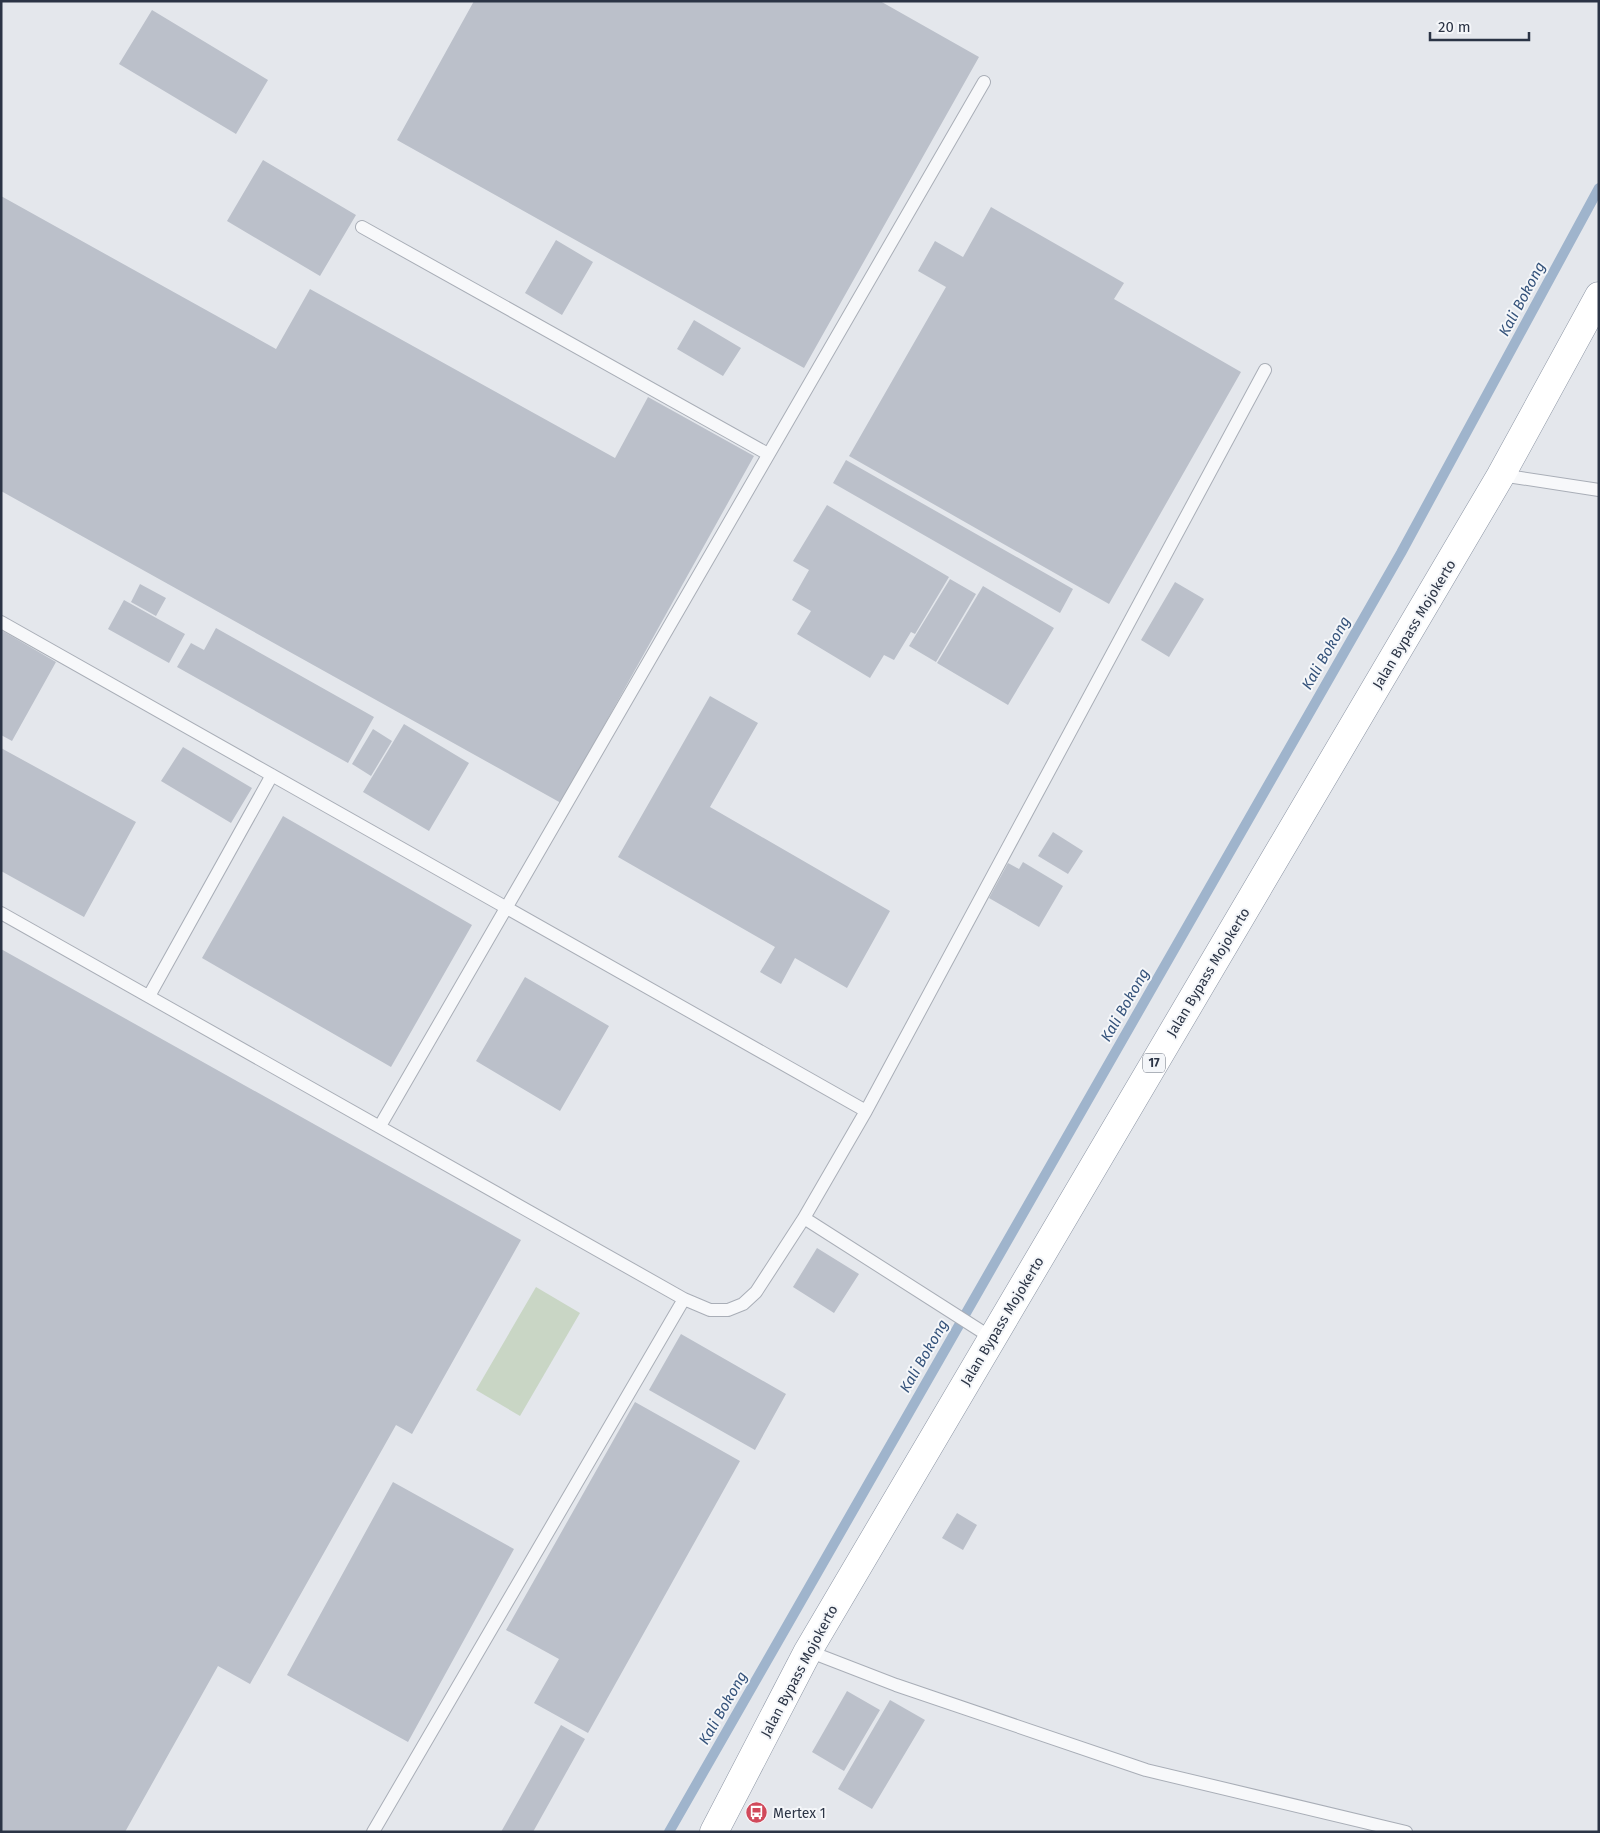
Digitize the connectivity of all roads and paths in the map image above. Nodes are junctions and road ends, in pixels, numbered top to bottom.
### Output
1 (984, 82) dead end
2 (362, 227) dead end
3 (1599, 296) edge
4 (1265, 370) dead end
5 (768, 454) junction
6 (1501, 475) junction
7 (1599, 490) edge
8 (1, 622) edge
9 (272, 775) junction
10 (506, 908) junction
11 (1, 913) edge
12 (150, 996) junction
13 (866, 1111) junction
14 (380, 1126) junction
15 (804, 1218) junction
16 (684, 1299) junction
17 (982, 1331) junction
18 (808, 1651) junction
19 (373, 1832) edge
20 (714, 1832) edge
21 (1406, 1832) edge

1 - 5 lane
2 - 5 lane
3 - 6 highway, Jalan Bypass Mojokerto / 17
4 - 13 lane
5 - 10 lane
6 - 7 lane
6 - 17 highway, Jalan Bypass Mojokerto / 17
8 - 9 lane
9 - 10 lane
9 - 12 lane
10 - 13 lane
10 - 14 lane
11 - 12 lane
12 - 14 lane
13 - 15 lane
14 - 16 lane
15 - 16 lane
15 - 17 lane
16 - 19 lane
17 - 18 highway, Jalan Bypass Mojokerto / 17
18 - 20 highway, Jalan Bypass Mojokerto / 17
18 - 21 lane

